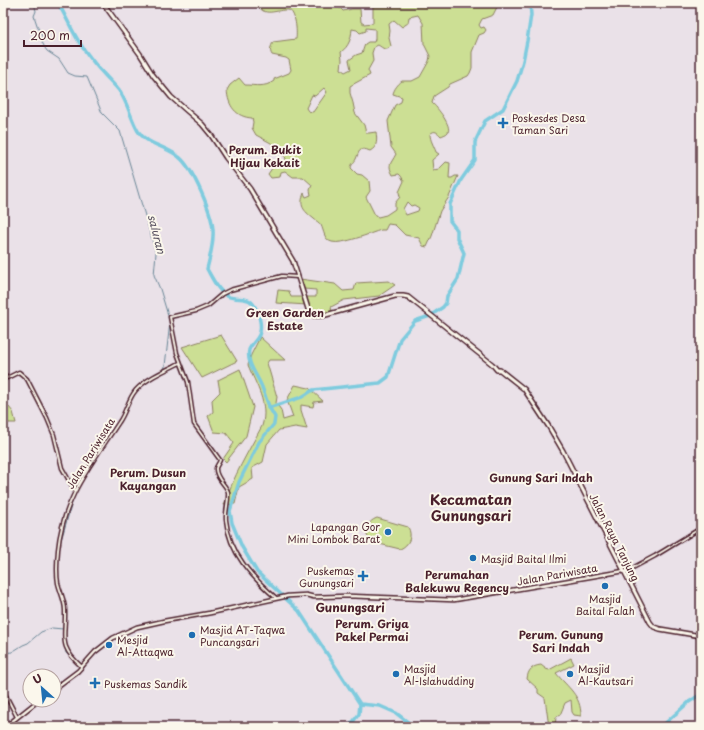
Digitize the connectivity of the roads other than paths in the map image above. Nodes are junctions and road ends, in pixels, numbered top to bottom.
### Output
1 (103, 3) edge
2 (298, 277) junction
3 (180, 364) junction
4 (3, 374) edge
5 (74, 489) junction
6 (701, 528) edge
7 (624, 572) junction
8 (278, 598) junction
9 (701, 636) edge
10 (82, 667) junction
11 (62, 683) edge
12 (3, 690) edge
13 (29, 708) edge
14 (17, 717) junction
15 (5, 727) edge

1 - 2 main road
2 - 3 street
2 - 7 main road, Jalan Raya Tanjung
3 - 5 street, Jalan Pariwisata
3 - 8 street
4 - 5 street
5 - 10 street, Jalan Pariwisata
6 - 7 street
7 - 8 main road, Jalan Pariwisata
7 - 9 main road, Jalan Raya Tanjung
8 - 10 main road, Jalan Pariwisata
10 - 11 main road, Jalan Pariwisata
12 - 14 street
13 - 14 main road
14 - 15 main road

